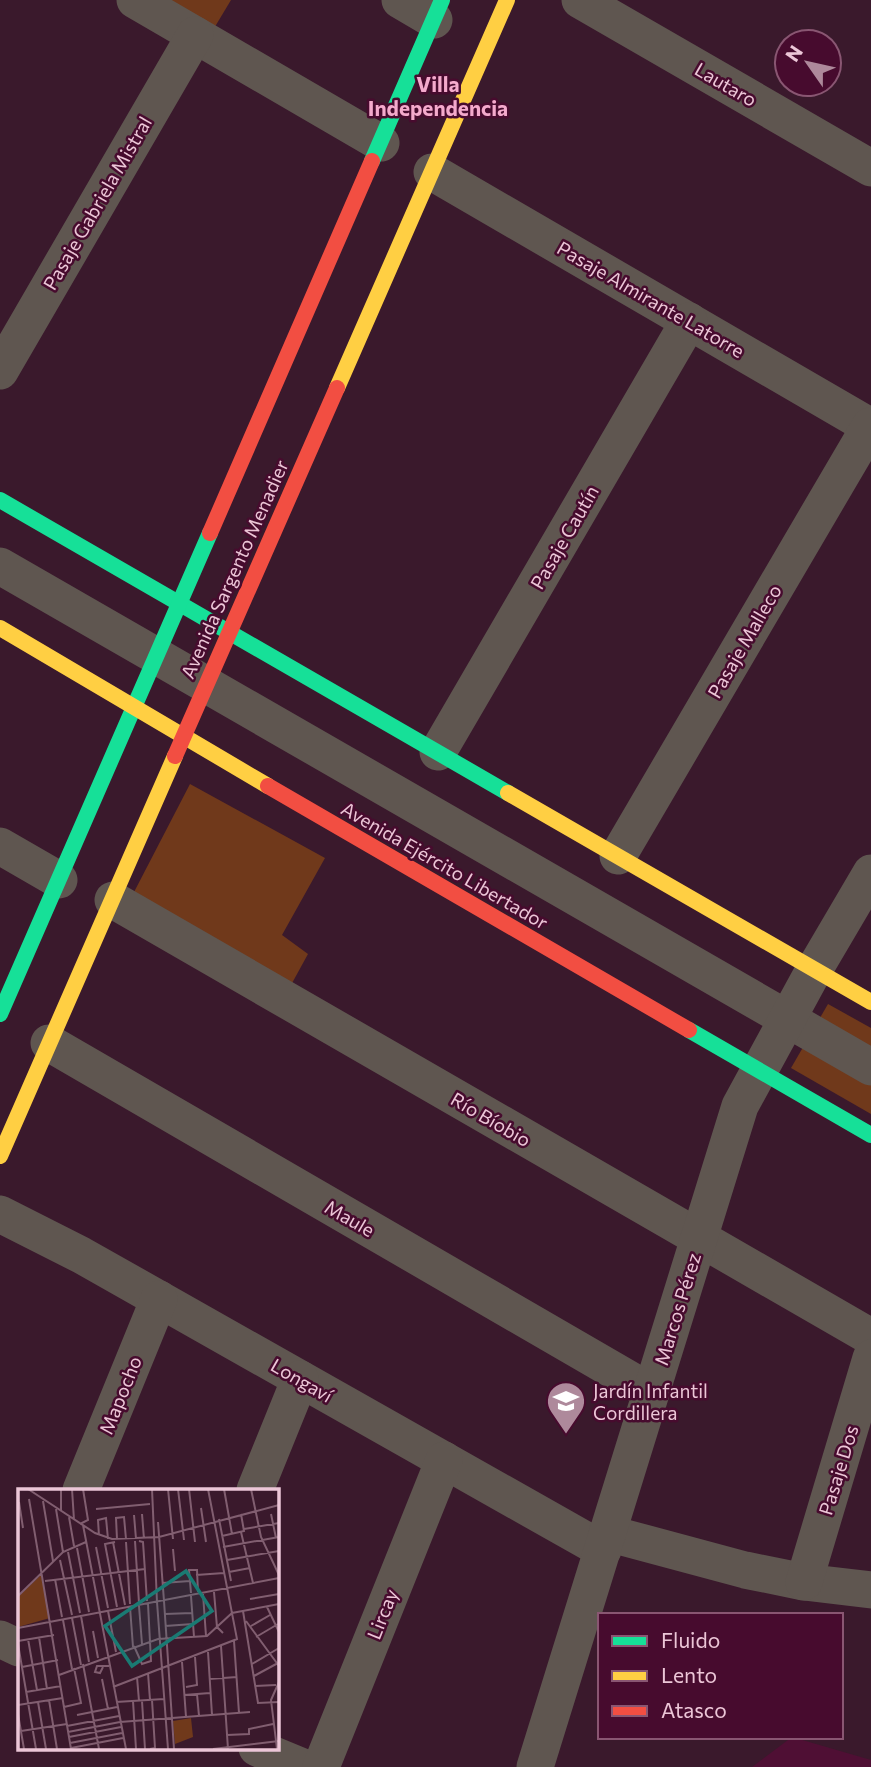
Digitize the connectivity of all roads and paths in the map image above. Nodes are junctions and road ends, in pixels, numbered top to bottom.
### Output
1 (135, 0) edge
2 (400, 0) edge
3 (507, 0) edge
4 (580, 0) edge
5 (438, 10) edge
6 (195, 35) junction
7 (381, 143) junction
8 (871, 168) edge
9 (432, 172) junction
10 (689, 321) junction
11 (0, 371) edge
12 (870, 426) edge
13 (0, 500) edge
14 (0, 566) edge
15 (180, 603) junction
16 (0, 628) edge
17 (230, 631) junction
18 (156, 656) junction
19 (207, 685) junction
20 (134, 708) junction
21 (184, 737) junction
22 (439, 752) junction
23 (0, 846) edge
24 (618, 856) junction
25 (871, 873) edge
26 (59, 880) junction
27 (113, 900) junction
28 (814, 970) junction
29 (871, 1002) edge
30 (0, 1014) edge
31 (787, 1019) junction
32 (49, 1043) junction
33 (871, 1067) edge
34 (758, 1071) junction
35 (871, 1135) edge
36 (0, 1156) edge
37 (0, 1214) edge
38 (699, 1239) junction
39 (159, 1299) junction
40 (871, 1337) edge
41 (871, 1358) edge
42 (300, 1379) junction
43 (651, 1392) junction
44 (444, 1460) junction
45 (81, 1489) edge
46 (255, 1489) edge
47 (605, 1542) junction
48 (804, 1582) junction
49 (871, 1590) edge
50 (262, 1750) edge
51 (303, 1767) edge
52 (321, 1767) edge
53 (535, 1767) edge

1 - 6 street
2 - 5 street
3 - 9 main road, Avenida Sargento Menadier
4 - 8 street, Lautaro
5 - 7 main road, Avenida Sargento Menadier
6 - 7 street
6 - 11 street, Pasaje Gabriela Mistral
7 - 15 main road, Avenida Sargento Menadier
9 - 10 street, Pasaje Almirante Latorre
9 - 17 main road, Avenida Sargento Menadier
10 - 12 street, Pasaje Almirante Latorre
10 - 22 street, Pasaje Cautín
12 - 24 street, Pasaje Malleco
13 - 15 main road
14 - 18 street
15 - 17 main road
15 - 18 main road, Avenida Sargento Menadier
16 - 20 main road, Avenida Ejército Libertador
17 - 19 main road, Avenida Sargento Menadier
17 - 22 main road
18 - 19 street
18 - 20 main road, Avenida Sargento Menadier
19 - 21 main road, Avenida Sargento Menadier
19 - 31 street
20 - 21 main road, Avenida Ejército Libertador
20 - 26 main road, Avenida Sargento Menadier
21 - 27 main road, Avenida Sargento Menadier
21 - 34 main road, Avenida Ejército Libertador
22 - 24 main road
23 - 26 street
24 - 28 main road
25 - 28 street, Marcos Pérez
26 - 30 main road, Avenida Sargento Menadier
27 - 32 main road, Avenida Sargento Menadier
27 - 38 street, Río Bíobio
28 - 29 main road
28 - 31 street, Marcos Pérez
31 - 33 street
31 - 34 street, Marcos Pérez
32 - 36 main road, Avenida Sargento Menadier
32 - 43 street, Maule
34 - 35 main road, Avenida Ejército Libertador
34 - 38 street, Marcos Pérez
37 - 39 street, Longaví
38 - 40 street, Río Bíobio
38 - 43 street, Marcos Pérez
39 - 42 street, Longaví
39 - 45 street, Mapocho
41 - 48 street, Pasaje Dos
42 - 44 street, Longaví
42 - 46 street
43 - 47 street, Marcos Pérez
44 - 47 street, Longaví
44 - 52 street, Lircay
47 - 48 street, Longaví
47 - 53 street, Marcos Pérez
48 - 49 street, Longaví
50 - 51 street

